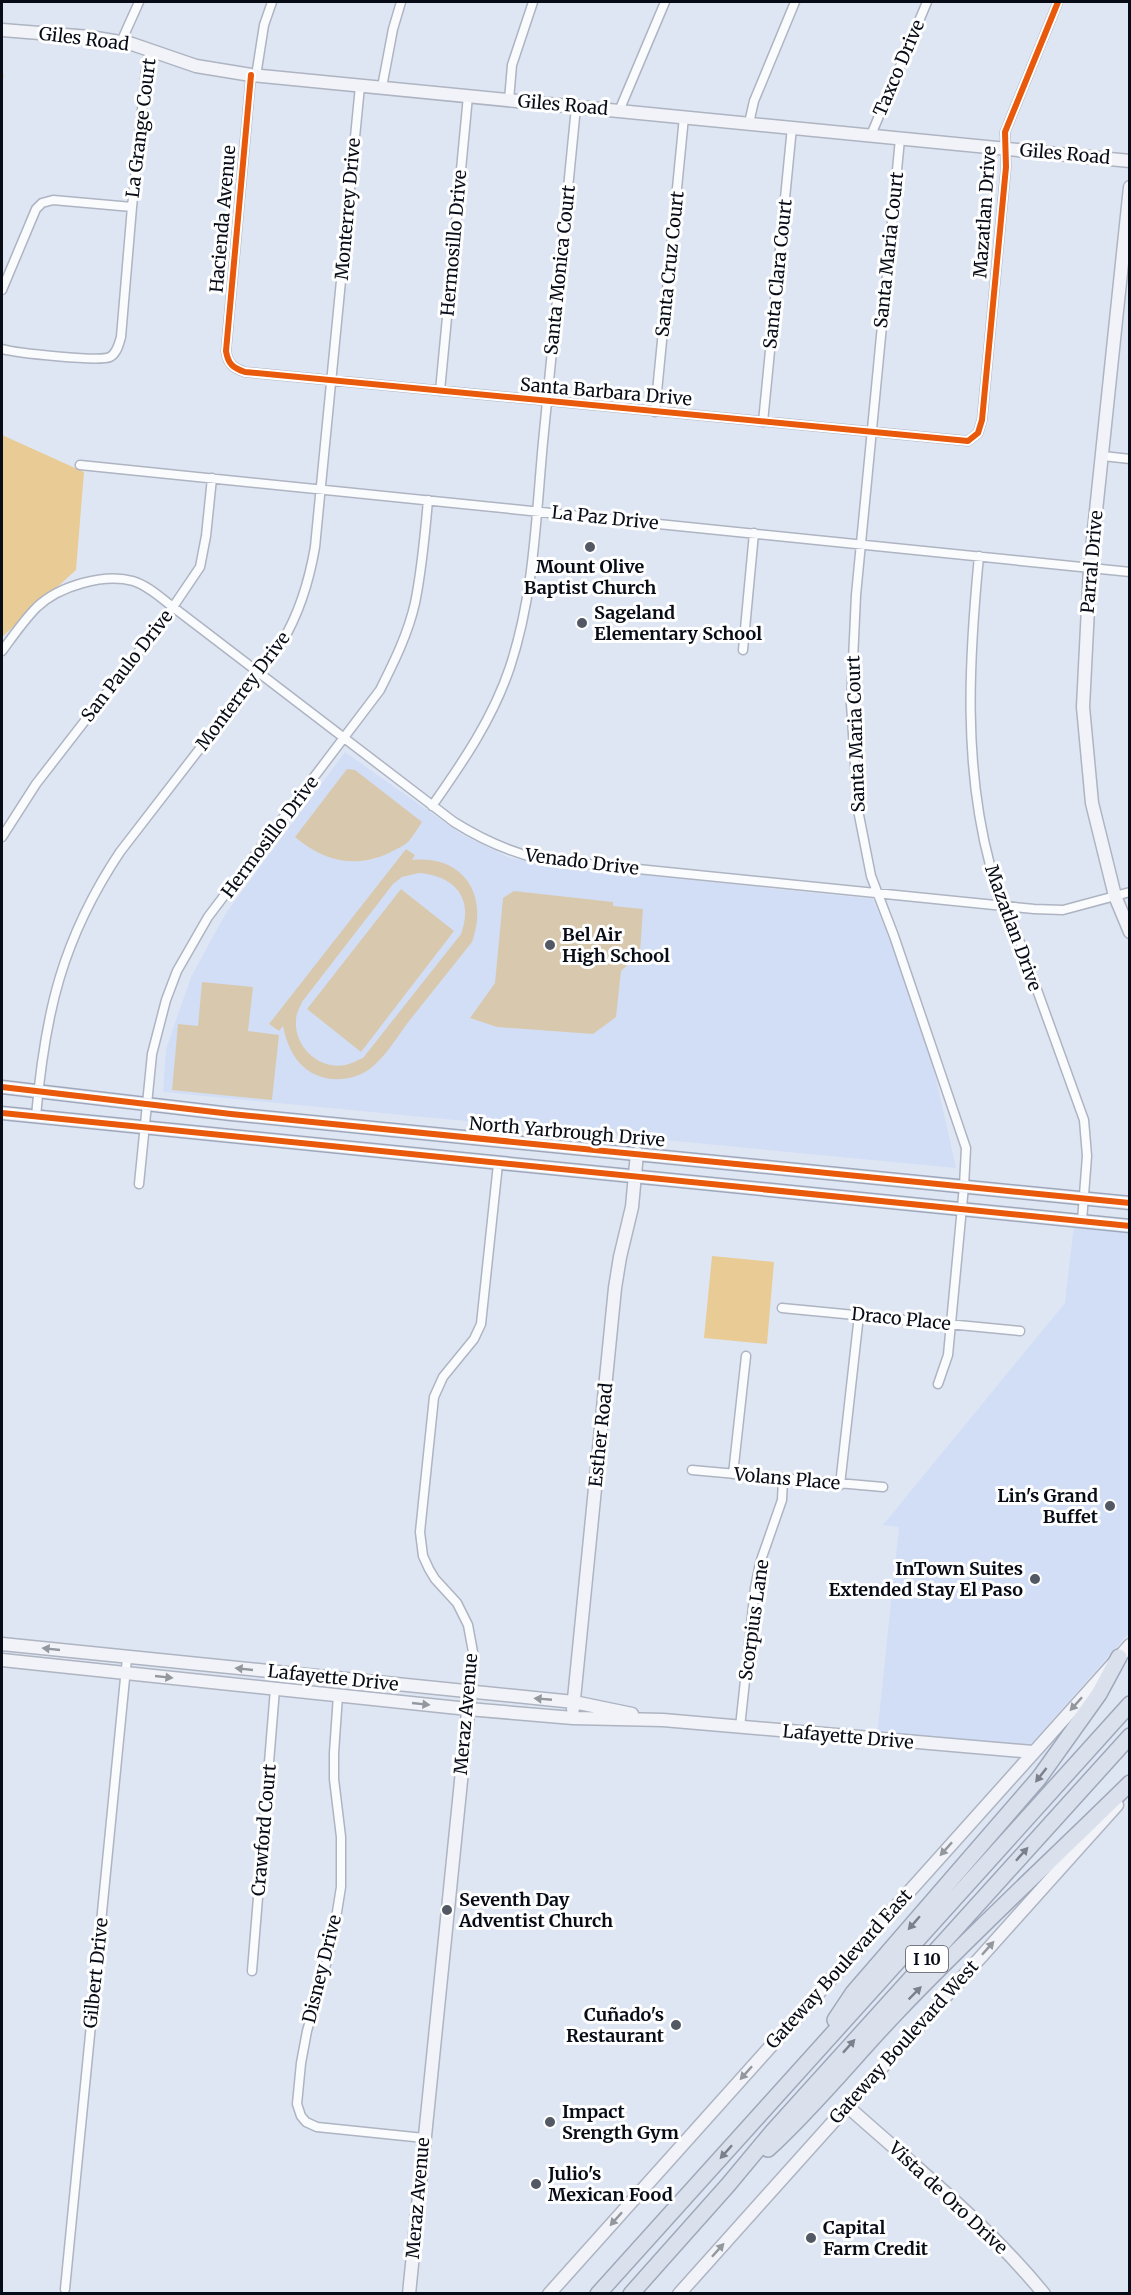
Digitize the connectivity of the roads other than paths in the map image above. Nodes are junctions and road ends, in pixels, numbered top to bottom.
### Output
1 (139, 2) edge
2 (272, 2) edge
3 (401, 2) edge
4 (533, 2) edge
5 (665, 2) edge
6 (795, 2) edge
7 (927, 2) edge
8 (1059, 2) edge
9 (2, 30) edge
10 (120, 42) junction
11 (151, 49) junction
12 (254, 76) junction
13 (360, 86) junction
14 (382, 87) junction
15 (468, 96) junction
16 (509, 100) junction
17 (576, 107) junction
18 (619, 111) junction
19 (684, 117) junction
20 (749, 123) junction
21 (792, 127) junction
22 (871, 135) junction
23 (900, 139) junction
24 (1005, 149) junction
25 (1130, 161) edge
26 (1130, 187) edge
27 (132, 207) junction
28 (2, 290) edge
29 (2, 349) edge
30 (231, 365) joint
31 (330, 379) junction
32 (440, 391) junction
33 (547, 401) junction
34 (655, 412) junction
35 (763, 422) junction
36 (871, 433) junction
37 (978, 434) joint
38 (1103, 456) junction
39 (1130, 459) edge
40 (81, 465) dead end
41 (212, 478) junction
42 (320, 489) junction
43 (428, 500) junction
44 (537, 511) junction
45 (754, 533) junction
46 (861, 544) junction
47 (979, 556) junction
48 (1090, 568) junction
49 (1130, 572) edge
50 (172, 607) junction
51 (743, 650) dead end
52 (2, 651) edge
53 (258, 672) junction
54 (344, 738) junction
55 (432, 806) junction
56 (2, 837) edge
57 (1130, 892) edge
58 (878, 894) junction
59 (1115, 896) junction
60 (1001, 906) junction
61 (1130, 932) edge
62 (2, 1087) edge
63 (38, 1091) junction
64 (146, 1104) junction
65 (2, 1113) edge
66 (36, 1116) junction
67 (144, 1127) junction
68 (638, 1153) junction
69 (498, 1164) junction
70 (840, 1175) junction
71 (635, 1178) junction
72 (139, 1184) dead end
73 (964, 1186) junction
74 (836, 1197) junction
75 (1084, 1198) junction
76 (1130, 1203) edge
77 (962, 1209) junction
78 (1082, 1221) junction
79 (1130, 1226) edge
80 (782, 1308) dead end
81 (859, 1315) junction
82 (951, 1324) junction
83 (1020, 1330) dead end
84 (746, 1356) dead end
85 (938, 1383) dead end
86 (692, 1470) dead end
87 (733, 1474) junction
88 (783, 1479) junction
89 (840, 1485) junction
90 (883, 1487) dead end
91 (2, 1644) edge
92 (1124, 1651) edge
93 (127, 1658) junction
94 (2, 1660) edge
95 (126, 1673) junction
96 (275, 1689) junction
97 (470, 1692) junction
98 (338, 1695) junction
99 (574, 1702) junction
100 (1130, 1704) edge
101 (468, 1709) junction
102 (573, 1718) junction
103 (663, 1720) junction
104 (740, 1727) junction
105 (1130, 1736) edge
106 (1033, 1752) junction
107 (1130, 1784) edge
108 (1130, 1791) edge
109 (252, 1971) dead end
110 (807, 2062) junction
111 (848, 2106) junction
112 (424, 2138) junction
113 (728, 2185) junction
114 (65, 2289) dead end
115 (409, 2294) edge
116 (549, 2294) edge
117 (598, 2294) edge
118 (631, 2294) edge
119 (679, 2294) edge
120 (1044, 2294) edge

1 - 10 street
2 - 12 street, Hacienda Avenue
3 - 14 street
4 - 16 street
5 - 18 street
6 - 20 street
7 - 22 street, Taxco Drive
8 - 24 street, Mazatlan Drive
9 - 10 street, Giles Road
10 - 11 street, Giles Road
11 - 12 street, Giles Road
11 - 27 street, La Grange Court
12 - 13 street, Giles Road
12 - 30 street, Hacienda Avenue
13 - 14 street, Giles Road
13 - 31 street, Monterrey Drive
14 - 15 street, Giles Road
15 - 16 street, Giles Road
15 - 32 street, Hermosillo Drive
16 - 17 street, Giles Road
17 - 18 street, Giles Road
17 - 33 street, Santa Monica Court
18 - 19 street, Giles Road
19 - 20 street, Giles Road
19 - 34 street, Santa Cruz Court
20 - 21 street, Giles Road
21 - 22 street, Giles Road
21 - 35 street, Santa Clara Court
22 - 23 street, Giles Road
23 - 24 street, Giles Road
23 - 36 street, Santa Maria Court
24 - 25 street, Giles Road
24 - 37 street, Mazatlan Drive
26 - 38 street, Parral Drive
27 - 28 street, La Grange Court
27 - 29 street, La Grange Court
30 - 31 street, Santa Barbara Drive
31 - 32 street, Santa Barbara Drive
31 - 42 street, Monterrey Drive
32 - 33 street, Santa Barbara Drive
33 - 34 street, Santa Barbara Drive
33 - 44 street, Santa Monica Court
34 - 35 street, Santa Barbara Drive
35 - 36 street, Santa Barbara Drive
36 - 37 street, Santa Barbara Drive
36 - 46 street, Santa Maria Court
38 - 39 street
38 - 48 street, Parral Drive
40 - 41 street, La Paz Drive
41 - 42 street, La Paz Drive
41 - 50 street, San Paulo Drive
42 - 43 street, La Paz Drive
42 - 53 street, Monterrey Drive
43 - 44 street, La Paz Drive
43 - 54 street, Hermosillo Drive
44 - 45 street, La Paz Drive
44 - 55 street, Santa Monica Court
45 - 46 street, La Paz Drive
45 - 51 street
46 - 47 street, La Paz Drive
46 - 58 street, Santa Maria Court
47 - 48 street, La Paz Drive
47 - 60 street, Mazatlan Drive
48 - 49 street, La Paz Drive
48 - 59 street, Parral Drive
50 - 52 street, Venado Drive
50 - 53 street, Venado Drive
50 - 56 street, San Paulo Drive
53 - 54 street, Venado Drive
53 - 63 street, Monterrey Drive
54 - 55 street, Venado Drive
54 - 64 street, Hermosillo Drive
55 - 58 street, Venado Drive
57 - 59 street, Venado Drive
58 - 60 street, Venado Drive
58 - 73 street, Santa Maria Court
59 - 60 street, Venado Drive
59 - 61 street, Parral Drive
60 - 75 street, Mazatlan Drive
62 - 63 main road, North Yarbrough Drive
63 - 64 main road, North Yarbrough Drive
63 - 66 street, Monterrey Drive
64 - 67 street, Hermosillo Drive
64 - 68 main road, North Yarbrough Drive
65 - 66 main road, North Yarbrough Drive
66 - 67 main road, North Yarbrough Drive
67 - 69 main road, North Yarbrough Drive
67 - 72 street, Hermosillo Drive
68 - 70 main road, North Yarbrough Drive
68 - 71 street, Esther Road
69 - 71 main road, North Yarbrough Drive
69 - 97 street, Meraz Avenue
70 - 73 main road, North Yarbrough Drive
70 - 74 main road
71 - 74 main road, North Yarbrough Drive
71 - 99 street, Esther Road
73 - 75 main road, North Yarbrough Drive
73 - 77 street, Santa Maria Court
74 - 77 main road, North Yarbrough Drive
75 - 76 main road, North Yarbrough Drive
75 - 78 street, Mazatlan Drive
77 - 78 main road, North Yarbrough Drive
77 - 82 street, Santa Maria Court
78 - 79 main road, North Yarbrough Drive
80 - 81 street, Draco Place
81 - 82 street, Draco Place
81 - 89 street
82 - 83 street, Draco Place
82 - 85 street, Santa Maria Court
84 - 87 street
86 - 87 street, Volans Place
87 - 88 street, Volans Place
88 - 89 street, Volans Place
88 - 104 street, Scorpius Lane
89 - 90 street, Volans Place
93 -> 91 street, Lafayette Drive
92 -> 106 street, Gateway Boulevard East
92 -> 110 highway
93 - 95 street, Gilbert Drive
97 -> 93 street, Lafayette Drive
94 - 95 street, Lafayette Drive
95 -> 96 street, Lafayette Drive
95 - 114 street, Gilbert Drive
96 - 98 street, Lafayette Drive
96 - 109 street, Crawford Court
99 -> 97 street, Lafayette Drive
97 - 101 street, Meraz Avenue
98 -> 101 street, Lafayette Drive
98 - 112 street, Disney Drive
99 - 102 street, Esther Road
99 - 103 street, Lafayette Drive
100 - 110 highway, I 10
101 - 102 street, Lafayette Drive
101 - 112 street, Meraz Avenue
102 - 103 street, Lafayette Drive
103 - 104 street, Lafayette Drive
104 - 106 street, Lafayette Drive
113 -> 105 highway, I 10
106 -> 116 street, Gateway Boulevard East
113 -> 107 highway
111 -> 108 street, Gateway Boulevard West
110 -> 117 highway, I 10
119 -> 111 street, Gateway Boulevard West
111 - 120 street, Vista de Oro Drive
112 - 115 street, Meraz Avenue
113 - 118 highway, I 10

